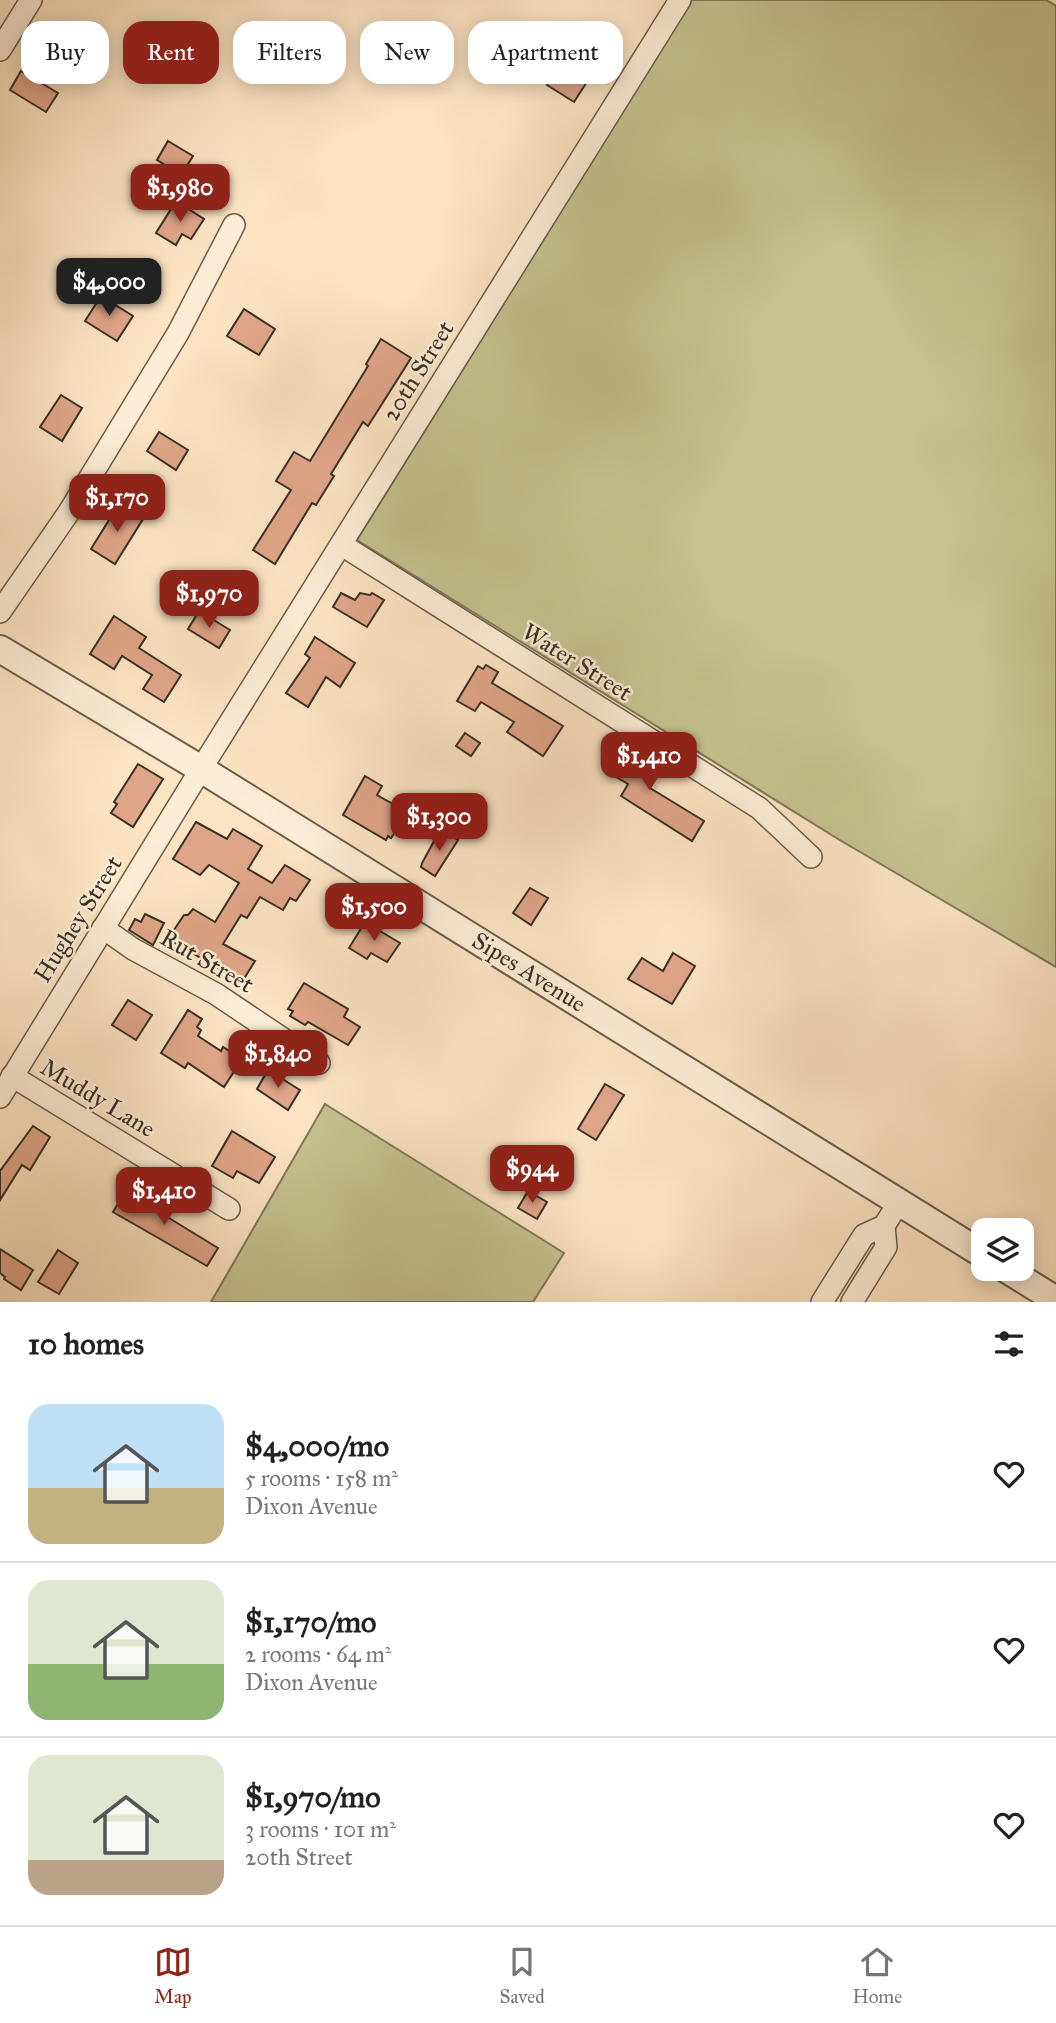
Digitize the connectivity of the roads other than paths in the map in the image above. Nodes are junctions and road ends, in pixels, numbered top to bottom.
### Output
1 (31, 0) edge
2 (680, 0) edge
3 (0, 50) edge
4 (234, 225) dead end
5 (342, 545) junction
6 (0, 612) edge
7 (0, 649) edge
8 (201, 769) junction
9 (811, 857) dead end
10 (103, 928) junction
11 (319, 1063) dead end
12 (12, 1076) junction
13 (0, 1097) edge
14 (899, 1202) junction
15 (229, 1209) dead end
16 (884, 1226) junction
17 (971, 1247) edge
18 (845, 1266) junction
19 (866, 1279) junction
20 (1025, 1281) edge
21 (1056, 1300) edge
22 (822, 1302) edge
23 (852, 1302) edge

1 - 3 street
2 - 5 street, 20th Street
4 - 6 street
5 - 8 street, 20th Street
5 - 9 street, Water Street
7 - 8 street, Sipes Avenue
8 - 10 street, Hughey Street
8 - 14 street, Sipes Avenue
10 - 11 street, Rut Street
10 - 12 street, Hughey Street
12 - 13 street, Hughey Street
12 - 15 street, Muddy Lane
14 - 16 street
14 - 17 street, Sipes Avenue
16 - 18 street
16 - 19 street
18 - 19 street
18 - 22 street
19 - 23 street
20 - 21 street

